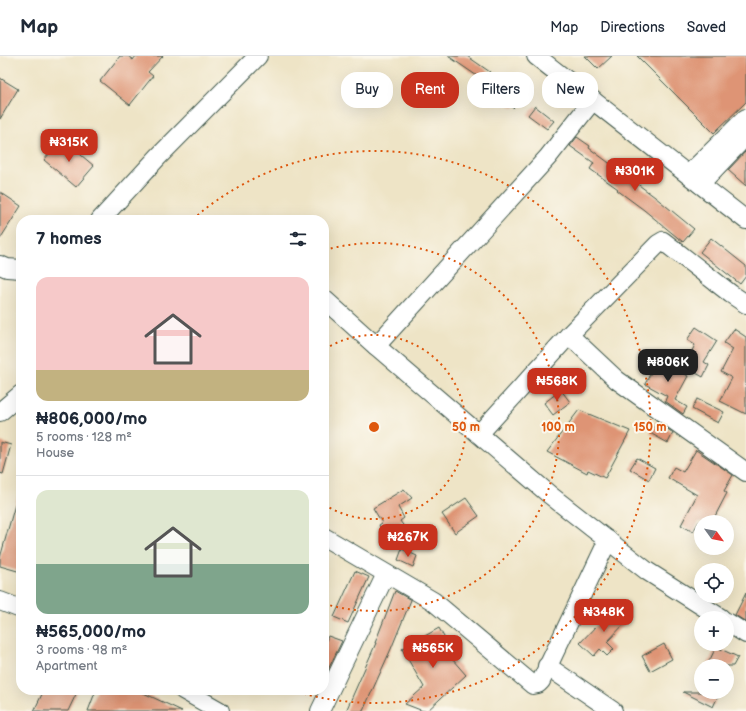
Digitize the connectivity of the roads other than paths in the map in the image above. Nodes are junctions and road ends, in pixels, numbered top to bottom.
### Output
1 (258, 56) edge
2 (536, 56) edge
3 (557, 72) edge
4 (598, 104) edge
5 (587, 108) edge
6 (746, 118) edge
7 (746, 136) edge
8 (695, 179) junction
9 (105, 215) edge
10 (746, 220) edge
11 (0, 265) edge
12 (16, 269) edge
13 (329, 303) edge
14 (746, 304) edge
15 (569, 335) junction
16 (376, 346) junction
17 (16, 398) edge
18 (0, 412) edge
19 (479, 434) junction
20 (746, 472) edge
21 (329, 540) edge
22 (608, 540) junction
23 (386, 574) junction
24 (0, 601) edge
25 (16, 607) edge
26 (710, 611) edge
27 (734, 626) edge
28 (746, 634) edge
29 (547, 666) junction
30 (329, 692) edge
31 (192, 695) edge
32 (328, 695) edge
33 (220, 711) edge
34 (320, 711) edge
35 (613, 711) edge

1 - 9 street
2 - 3 street
4 - 8 street
5 - 16 street
6 - 8 street
7 - 8 street
8 - 10 street
11 - 12 street
13 - 16 street
14 - 15 street
15 - 19 street
15 - 20 street
16 - 19 street
17 - 18 street
19 - 22 street
21 - 23 street
22 - 26 street
22 - 29 street
23 - 29 street
23 - 30 street
24 - 25 street
27 - 28 street
29 - 35 street
31 - 33 street
32 - 34 street

